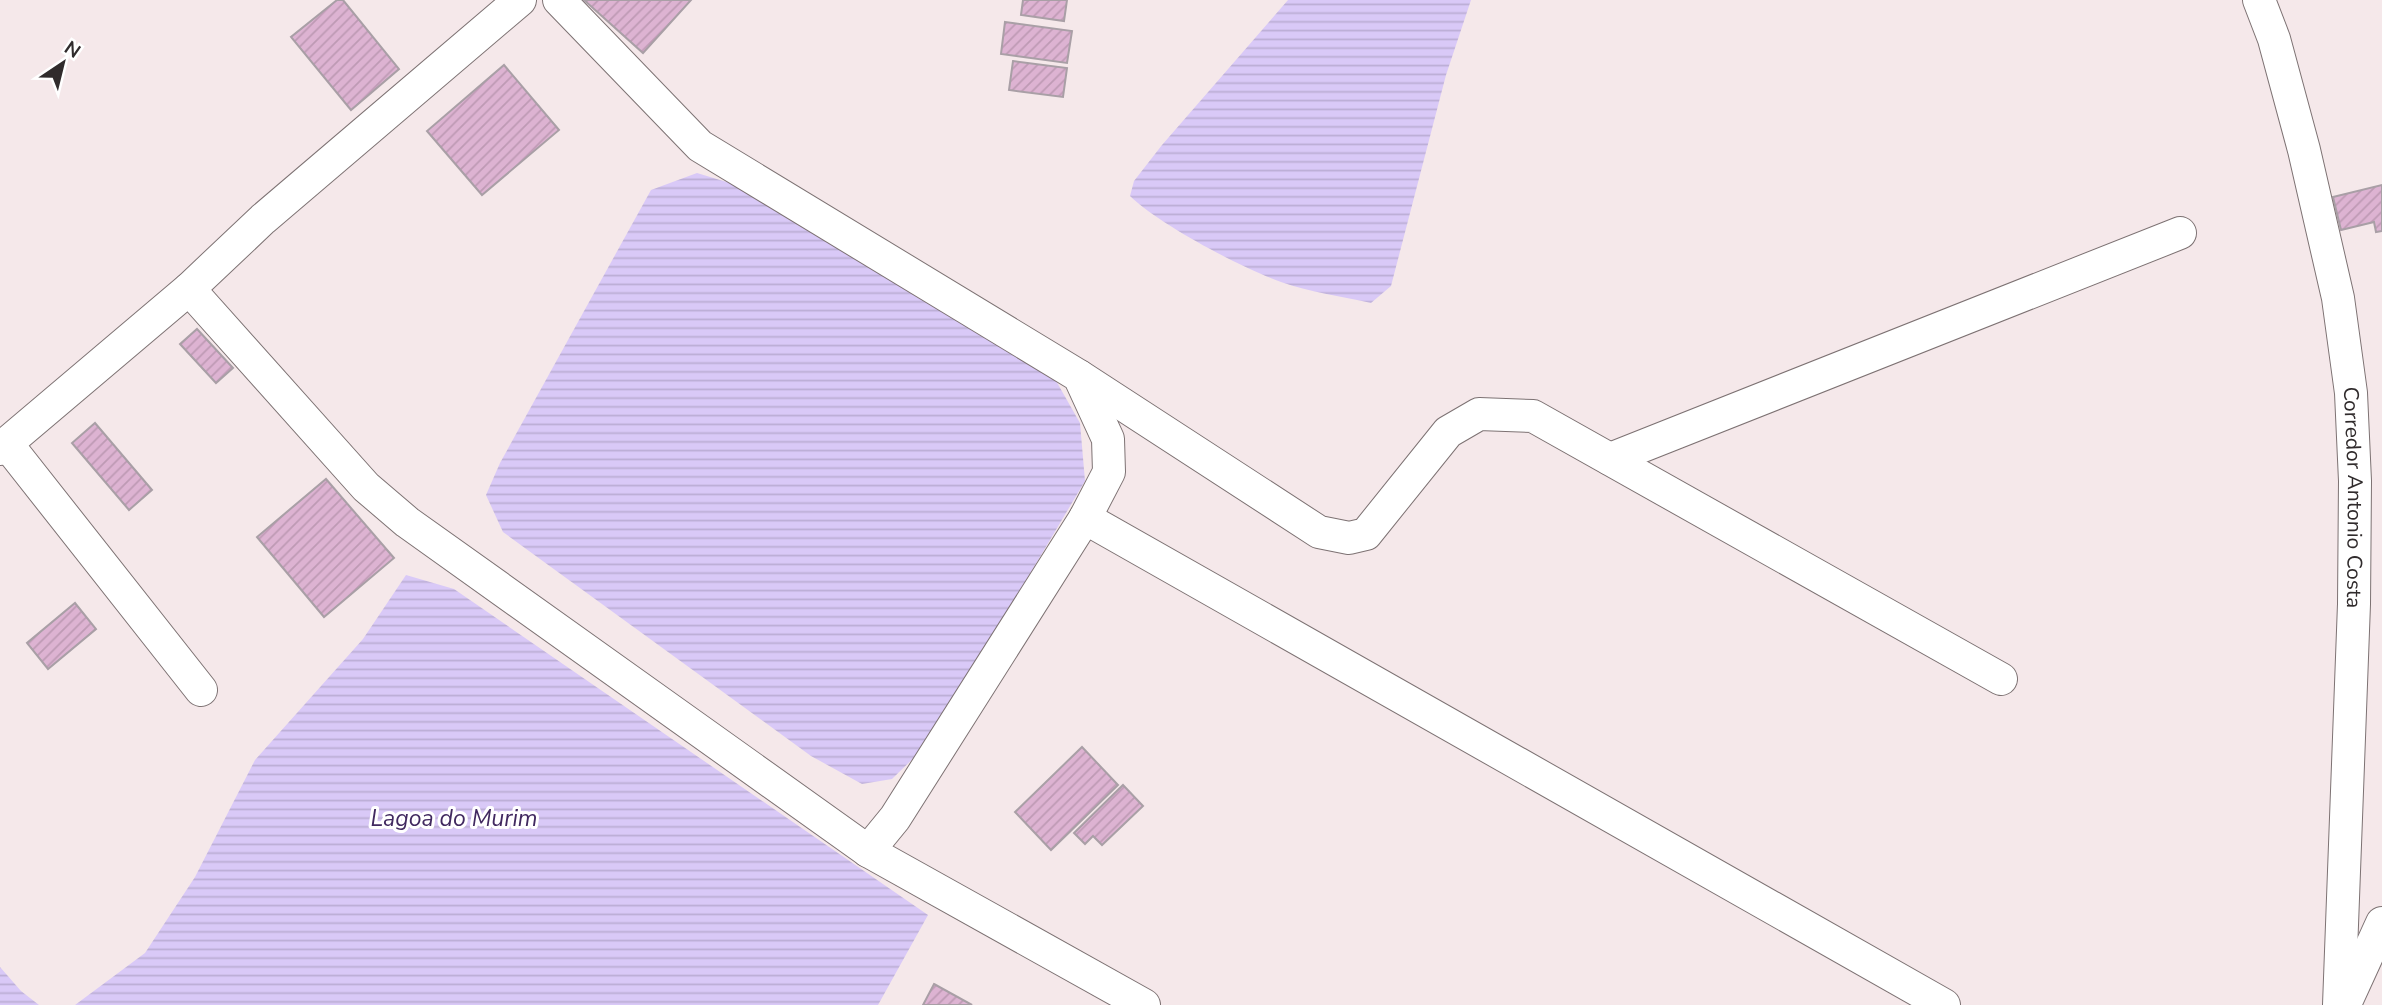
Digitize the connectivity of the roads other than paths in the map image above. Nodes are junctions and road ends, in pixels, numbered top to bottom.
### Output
1 (520, 0) edge
2 (559, 0) edge
3 (2259, 0) edge
4 (2180, 233) dead end
5 (189, 289) junction
6 (1079, 376) junction
7 (3, 446) edge
8 (1610, 459) junction
9 (1086, 518) junction
10 (2001, 679) dead end
11 (201, 690) dead end
12 (868, 850) junction
13 (2382, 923) edge
14 (1144, 1005) edge
15 (1944, 1005) edge
16 (2342, 1005) edge

1 - 5 street
2 - 6 street
3 - 16 street, Corredor Antonio Costa
4 - 8 street
5 - 7 street
5 - 12 street
6 - 8 street
6 - 9 street
7 - 11 street
8 - 10 street
9 - 12 street
9 - 15 street
12 - 14 street
13 - 16 street

